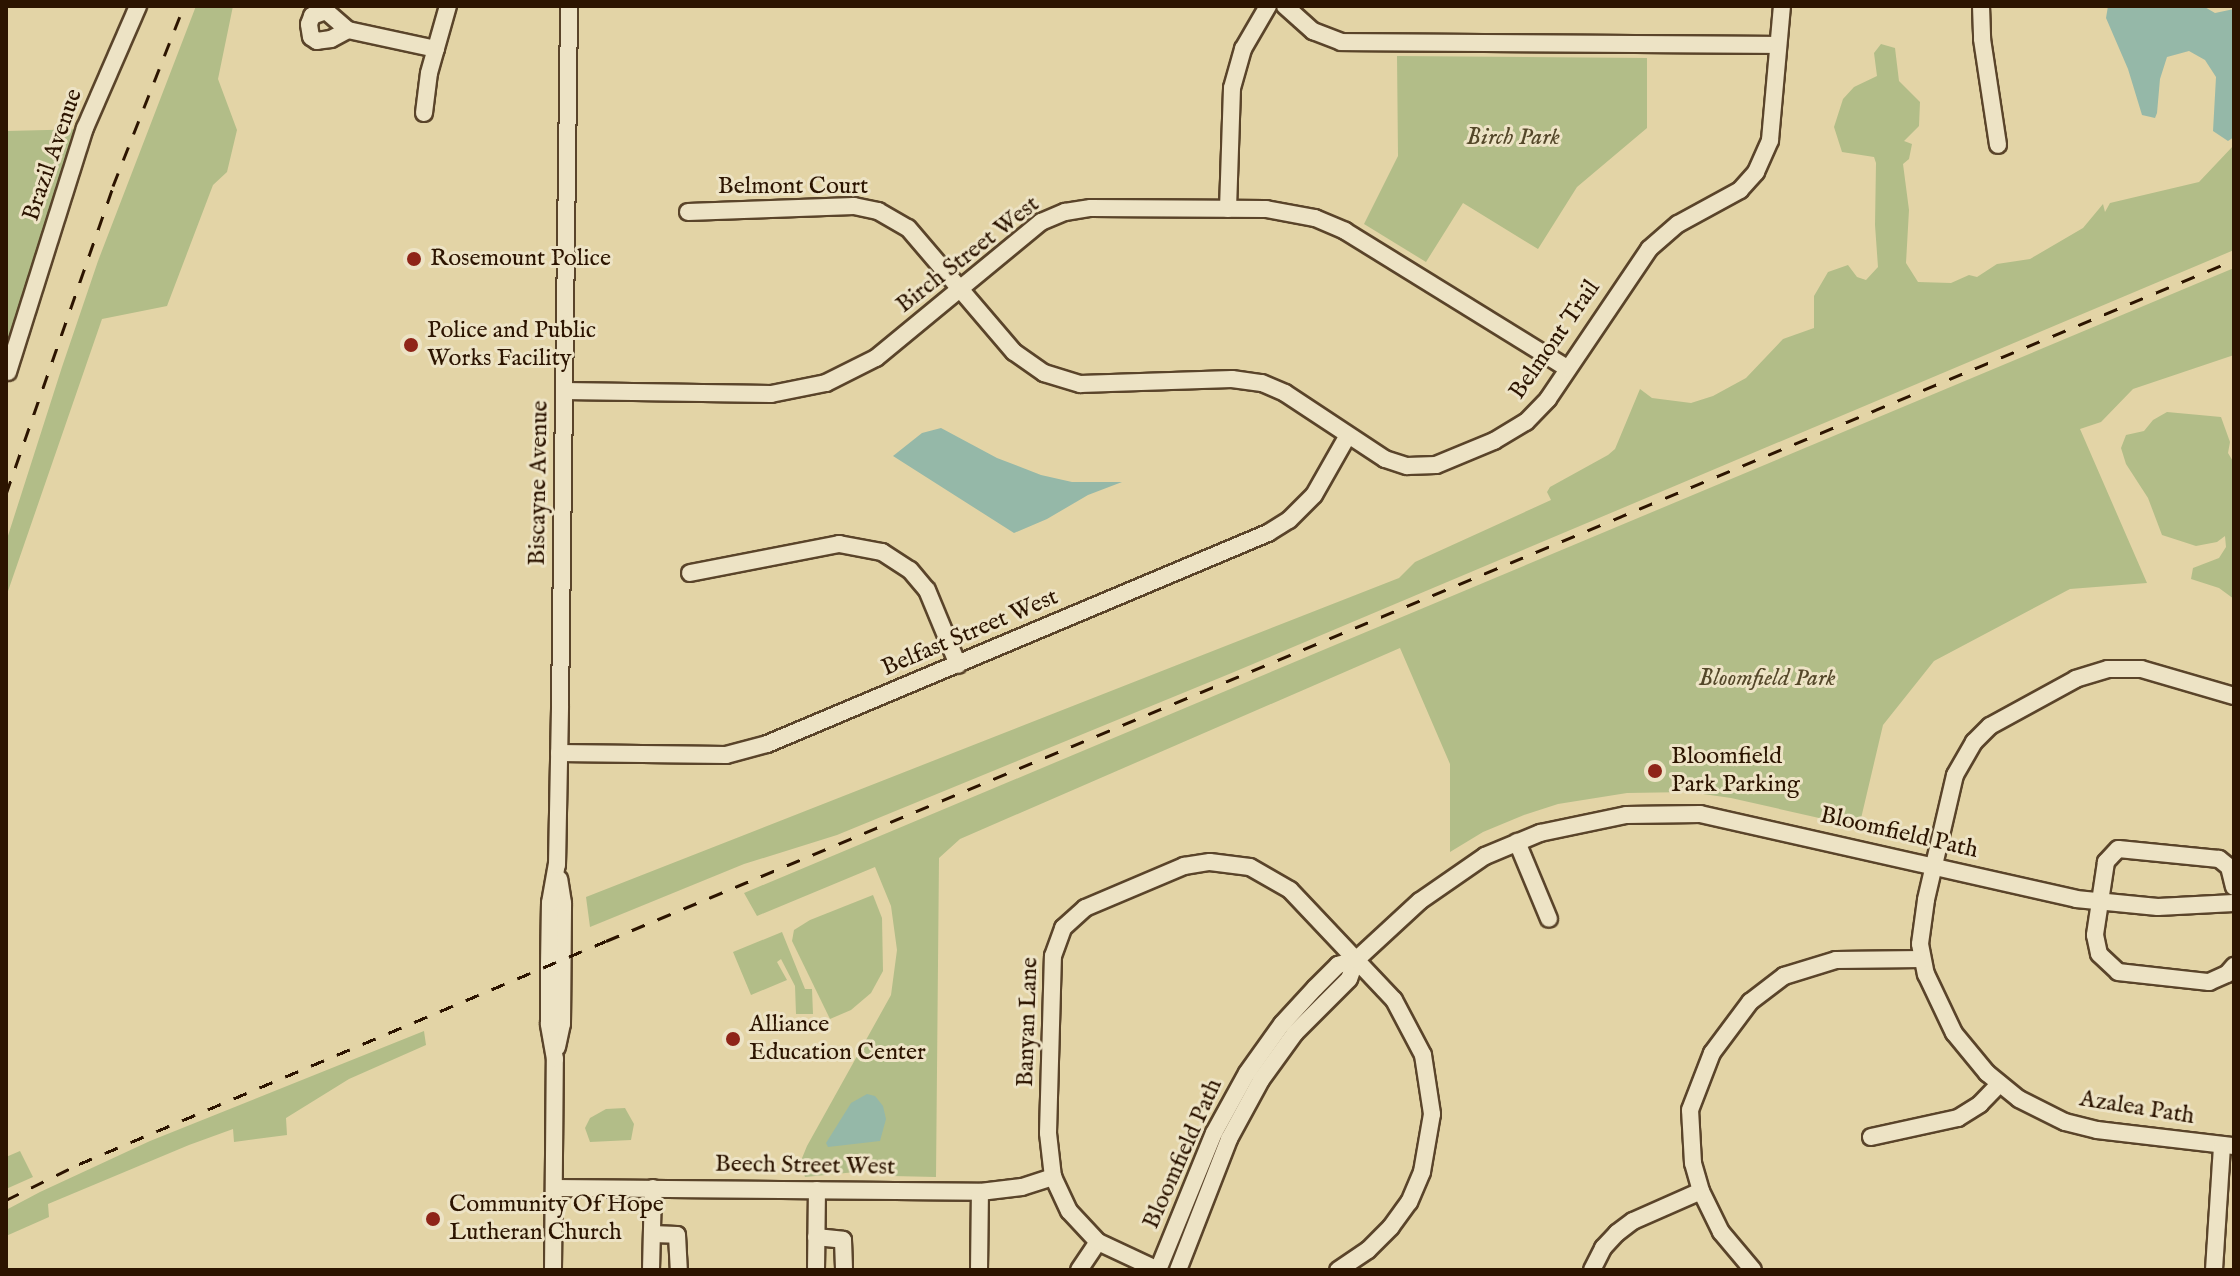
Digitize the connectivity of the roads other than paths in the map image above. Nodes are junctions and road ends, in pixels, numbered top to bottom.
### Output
1 (138, 6) edge
2 (448, 6) edge
3 (569, 6) edge
4 (1268, 6) edge
5 (1285, 6) edge
6 (1782, 6) edge
7 (1981, 6) edge
8 (348, 30) dead end
9 (1778, 45) junction
10 (436, 49) junction
11 (424, 113) dead end
12 (1998, 145) dead end
13 (1228, 209) junction
14 (688, 212) dead end
15 (960, 290) junction
16 (21, 323) junction
17 (6, 345) edge
18 (1567, 368) junction
19 (7, 376) edge
20 (564, 391) junction
21 (1347, 437) junction
22 (690, 573) dead end
23 (958, 665) junction
24 (2234, 696) edge
25 (559, 753) junction
26 (1517, 842) junction
27 (1934, 866) junction
28 (2234, 887) edge
29 (2099, 903) junction
30 (2234, 903) edge
31 (1549, 919) dead end
32 (1922, 959) junction
33 (1356, 960) junction
34 (2234, 966) edge
35 (1999, 1084) junction
36 (1871, 1137) dead end
37 (2228, 1146) edge
38 (1053, 1177) junction
39 (554, 1188) junction
40 (653, 1188) junction
41 (817, 1190) junction
42 (1701, 1191) junction
43 (980, 1192) junction
44 (652, 1234) junction
45 (816, 1237) junction
46 (1098, 1242) junction
47 (553, 1270) edge
48 (651, 1270) edge
49 (679, 1270) edge
50 (816, 1270) edge
51 (844, 1270) edge
52 (979, 1270) edge
53 (1079, 1270) edge
54 (1158, 1270) edge
55 (1178, 1270) edge
56 (1338, 1270) edge
57 (1592, 1270) edge
58 (1753, 1270) edge
59 (2214, 1270) edge

1 - 16 street, Brazil Avenue
2 - 10 street
3 - 20 street, Biscayne Avenue
4 - 13 street
5 - 9 street
6 - 9 street, Belmont Trail
7 - 12 street
8 - 10 street
9 - 18 street, Belmont Trail
10 - 11 street
13 - 15 street, Birch Street West
13 - 18 street, Birch Street West
14 - 15 street, Belmont Court
15 - 20 street, Birch Street West
15 - 21 street, Belmont Trail
16 - 17 street, Brazil Avenue
16 - 19 street, Brazil Avenue
18 - 21 street, Belmont Trail
20 - 25 street, Biscayne Avenue
21 - 23 street, Belfast Street West
22 - 23 street
23 - 25 street, Belfast Street West
24 - 27 street, Azalea Path
25 - 39 street, Biscayne Avenue
26 - 27 street, Bloomfield Path
26 - 31 street
26 - 33 street, Bloomfield Path
27 - 29 street, Bloomfield Path
27 - 32 street, Azalea Path
28 - 29 street
29 - 30 street, Bloomfield Path
29 - 34 street
32 - 35 street, Azalea Path
32 - 42 street
33 - 38 street, Banyan Lane
33 - 54 street, Bloomfield Path
33 - 55 street, Bloomfield Path
33 - 56 street, Banyan Lane
35 - 36 street
35 - 37 street, Azalea Path
37 - 59 street
38 - 43 street, Beech Street West
38 - 46 street, Banyan Lane
39 - 40 street, Beech Street West
39 - 47 street, Biscayne Avenue
40 - 41 street, Beech Street West
40 - 44 street
41 - 43 street, Beech Street West
41 - 45 street
42 - 57 street
42 - 58 street
43 - 52 street
44 - 48 street
44 - 49 street
45 - 50 street
45 - 51 street
46 - 53 street
46 - 54 street, Banyan Lane

